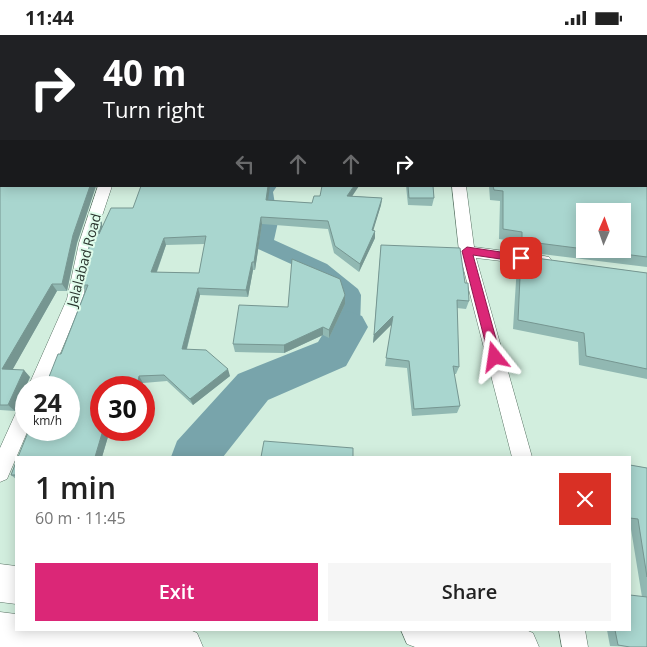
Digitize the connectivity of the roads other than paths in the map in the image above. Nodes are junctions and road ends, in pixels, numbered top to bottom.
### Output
1 (105, 187) edge
2 (459, 187) edge
3 (467, 251) junction
4 (562, 263) edge
5 (42, 376) edge
6 (15, 437) edge
7 (522, 456) edge
8 (0, 472) edge
9 (0, 583) edge
10 (15, 585) edge
11 (430, 631) edge
12 (572, 631) edge
13 (0, 632) edge
14 (50, 642) edge
15 (183, 647) edge
16 (519, 647) edge
17 (575, 647) edge

1 - 5 street, Jalalabad Road
2 - 3 street
3 - 4 street
3 - 7 street
6 - 8 street
9 - 10 main road
11 - 16 main road
12 - 17 street
13 - 14 main road
14 - 15 main road

